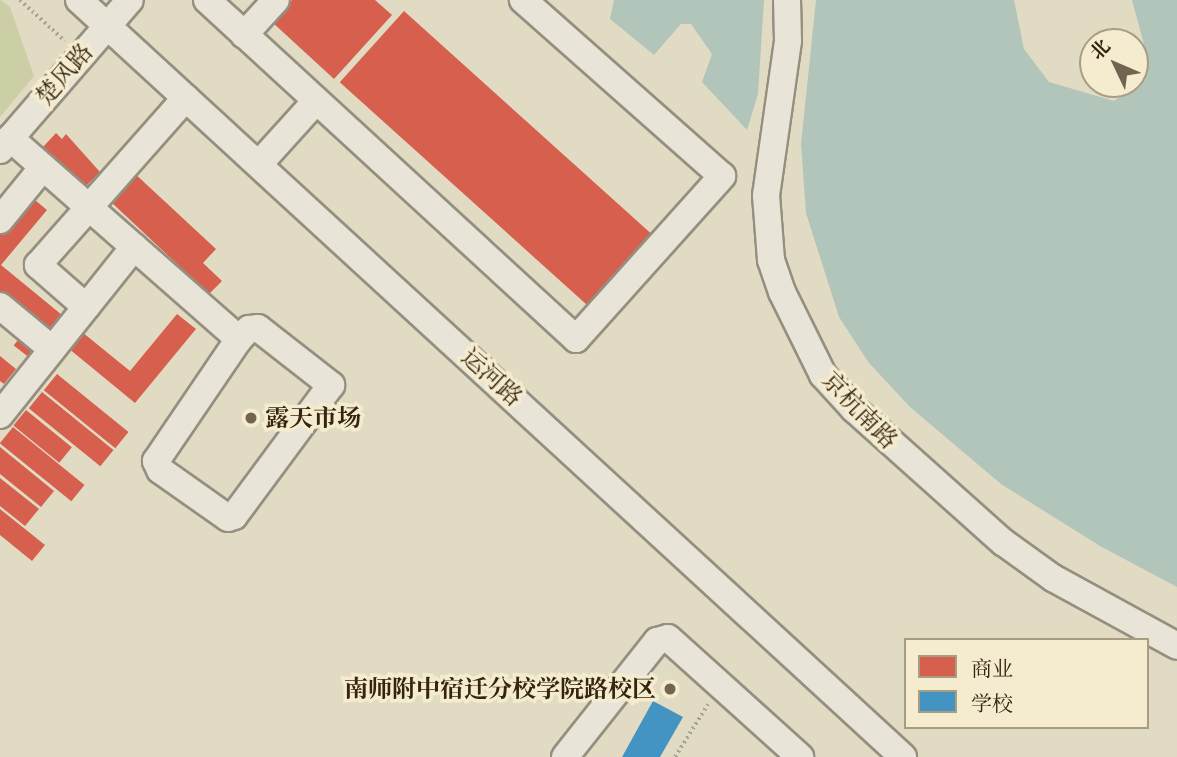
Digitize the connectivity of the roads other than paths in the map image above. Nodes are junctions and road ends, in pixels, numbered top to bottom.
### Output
1 (79, 0) edge
2 (130, 0) edge
3 (207, 0) edge
4 (276, 0) edge
5 (523, 0) edge
6 (787, 0) edge
7 (107, 25) junction
8 (244, 35) junction
9 (186, 98) junction
10 (316, 101) junction
11 (5, 144) edge
12 (259, 164) junction
13 (43, 167) junction
14 (88, 207) junction
15 (0, 220) edge
16 (134, 247) junction
17 (0, 306) edge
18 (86, 307) junction
19 (239, 339) junction
20 (52, 349) junction
21 (0, 415) edge
22 (1177, 646) edge
23 (565, 757) edge
24 (800, 757) edge
25 (903, 757) edge

1 - 7 street, 运河路
2 - 7 street, 楚风路
3 - 8 street
4 - 8 street
5 - 10 street
6 - 22 street, 京杭南路
7 - 9 street, 运河路
7 - 11 street, 楚风路
8 - 10 street
9 - 12 street, 运河路
9 - 14 street
10 - 12 street
11 - 13 street
12 - 25 street, 运河路
13 - 14 street
13 - 15 street
14 - 16 street
14 - 18 street
16 - 18 street
16 - 19 street
17 - 20 street
18 - 20 street
19 - 19 street
20 - 21 street
23 - 24 street

